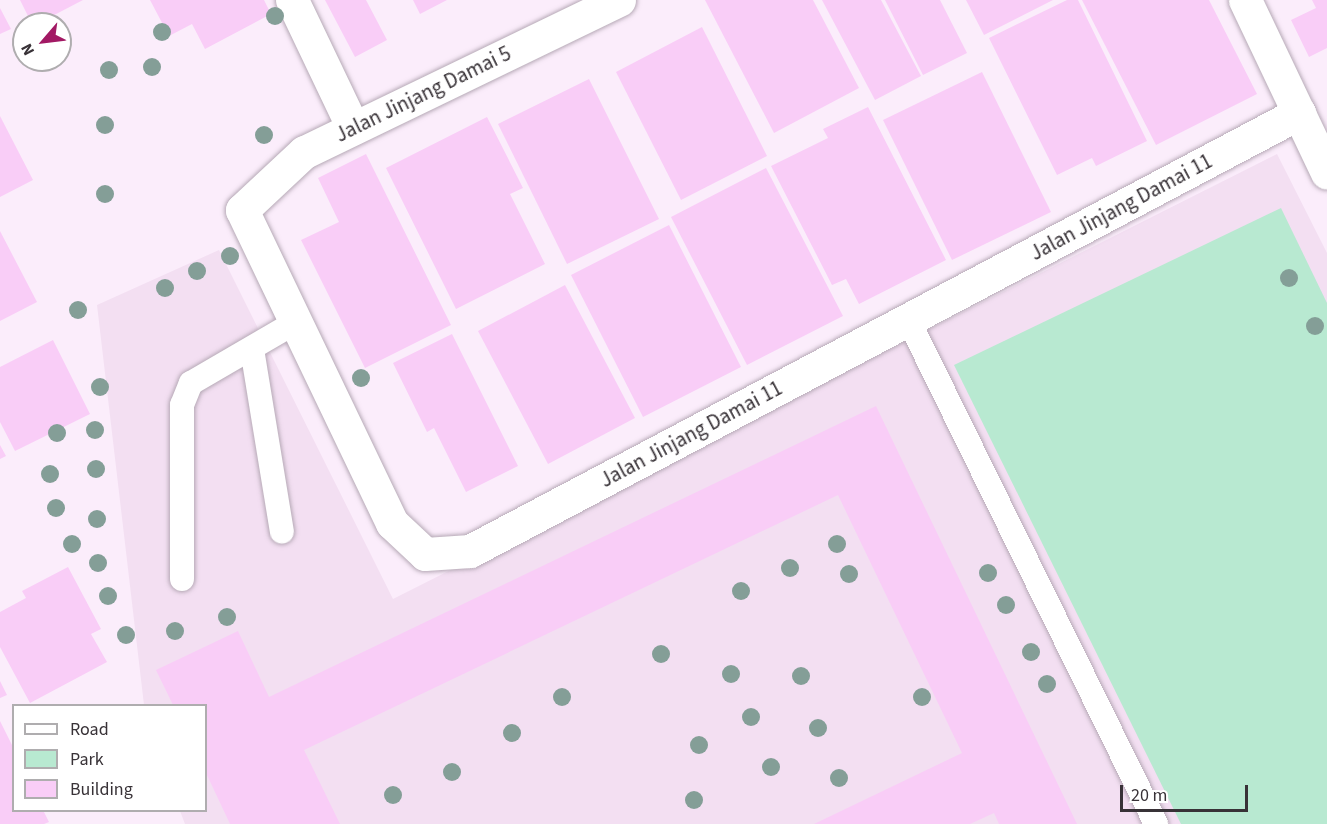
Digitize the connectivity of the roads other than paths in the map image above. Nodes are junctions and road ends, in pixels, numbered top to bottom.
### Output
1 (292, 0) edge
2 (619, 0) edge
3 (1245, 0) edge
4 (1299, 113) junction
5 (353, 128) junction
6 (1327, 173) edge
7 (242, 210) joint
8 (908, 320) junction
9 (296, 322) junction
10 (252, 349) junction
11 (282, 532) dead end
12 (182, 579) dead end
13 (1156, 824) edge

1 - 5 street
2 - 5 street, Jalan Jinjang Damai 5
3 - 4 street
4 - 6 street
4 - 8 street, Jalan Jinjang Damai 11
5 - 7 street, Jalan Jinjang Damai 5
7 - 9 street, Jalan Jinjang Damai 11
8 - 9 street, Jalan Jinjang Damai 11
8 - 13 lane
9 - 10 lane
10 - 11 lane
10 - 12 lane

